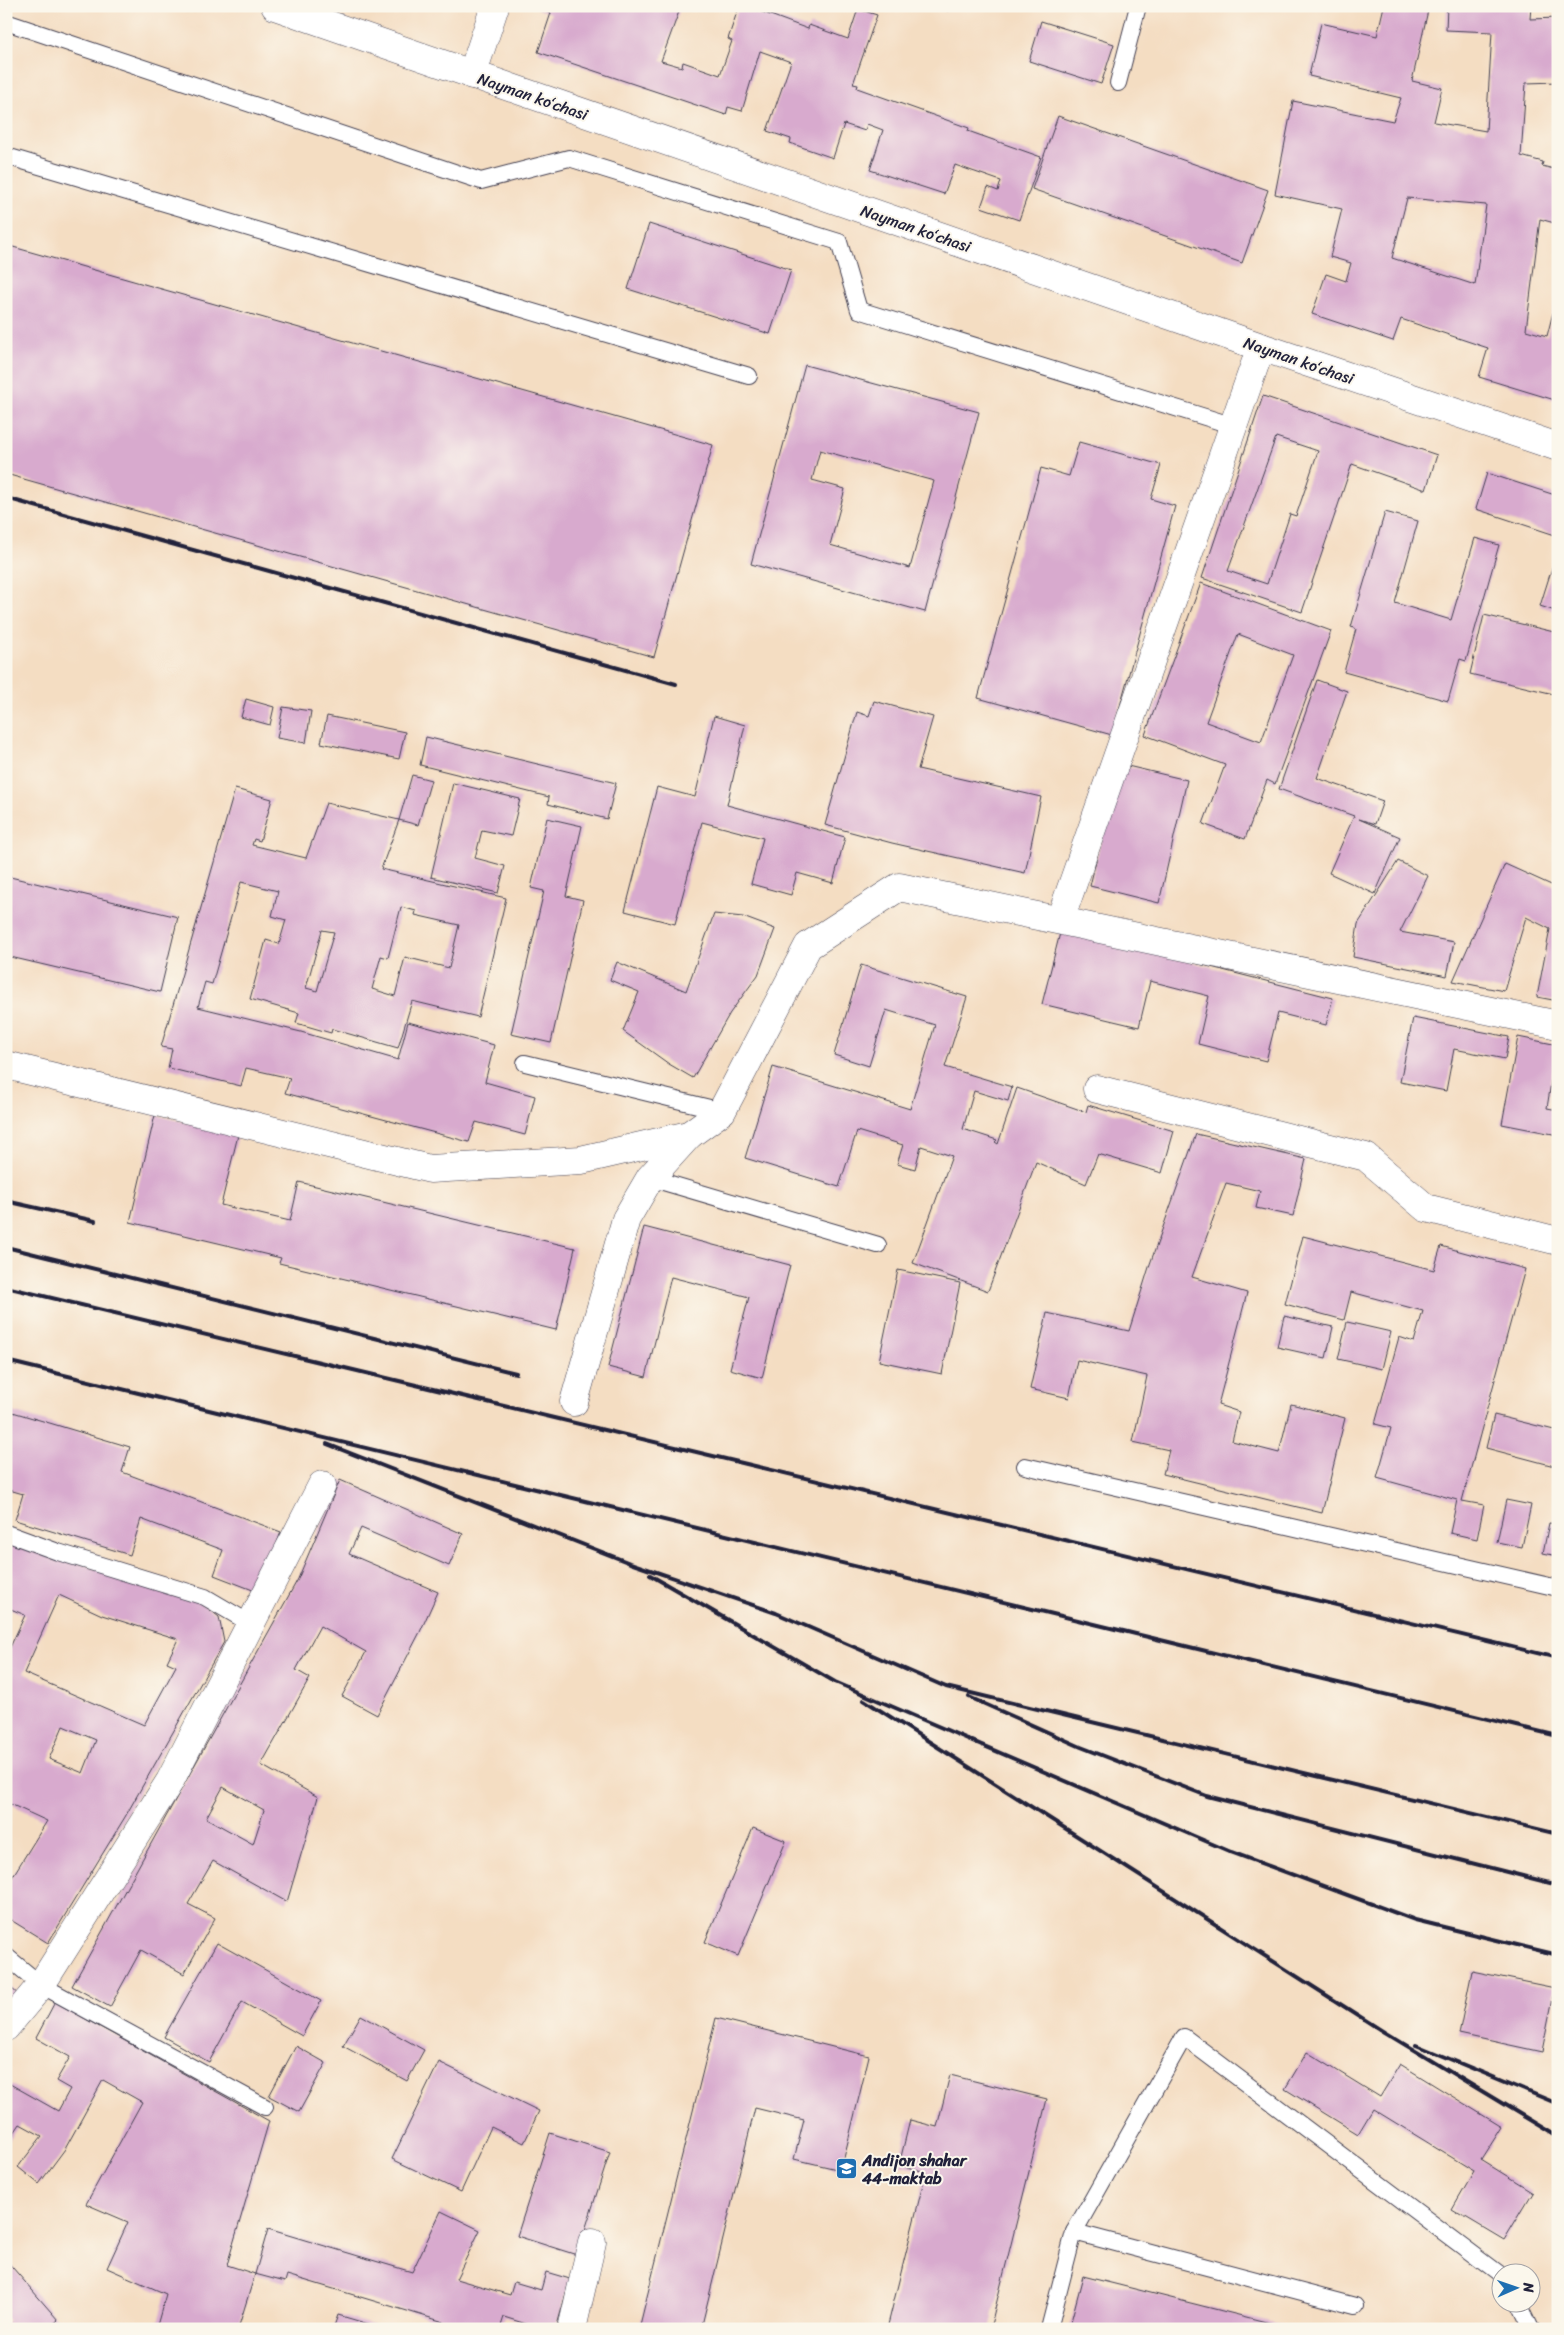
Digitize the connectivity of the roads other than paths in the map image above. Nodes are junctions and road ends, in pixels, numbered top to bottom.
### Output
1 (275, 6) edge
2 (496, 6) edge
3 (1138, 6) edge
4 (6, 22) edge
5 (472, 74) junction
6 (1118, 84) dead end
7 (6, 156) edge
8 (1262, 347) junction
9 (749, 376) dead end
10 (1234, 426) junction
11 (1558, 446) edge
12 (1060, 920) junction
13 (1558, 1025) edge
14 (525, 1063) dead end
15 (6, 1065) edge
16 (1097, 1089) dead end
17 (722, 1111) junction
18 (689, 1135) junction
19 (650, 1178) junction
20 (1558, 1241) edge
21 (878, 1245) dead end
22 (574, 1402) dead end
23 (1025, 1466) dead end
24 (322, 1484) dead end
25 (6, 1533) edge
26 (1558, 1588) edge
27 (251, 1624) junction
28 (6, 1956) edge
29 (41, 1985) junction
30 (6, 2027) edge
31 (265, 2107) dead end
32 (1074, 2232) junction
33 (592, 2242) dead end
34 (1492, 2268) edge
35 (1355, 2306) dead end
36 (1523, 2312) edge
37 (572, 2329) edge
38 (1049, 2329) edge
39 (1531, 2329) edge

1 - 5 street, Nayman koʻchasi
2 - 5 street
3 - 6 lane
4 - 10 lane
5 - 8 street, Nayman koʻchasi
7 - 9 lane
8 - 10 street
8 - 11 street, Nayman koʻchasi
10 - 12 street
12 - 13 street
12 - 17 street
14 - 17 lane
15 - 18 street
16 - 20 street
17 - 18 street
18 - 19 street
19 - 21 lane
19 - 22 street
23 - 26 lane
24 - 27 street
25 - 27 lane
27 - 29 street
28 - 29 lane
29 - 30 street
29 - 31 lane
32 - 34 lane
32 - 35 lane
32 - 38 lane
33 - 37 street
36 - 39 lane

